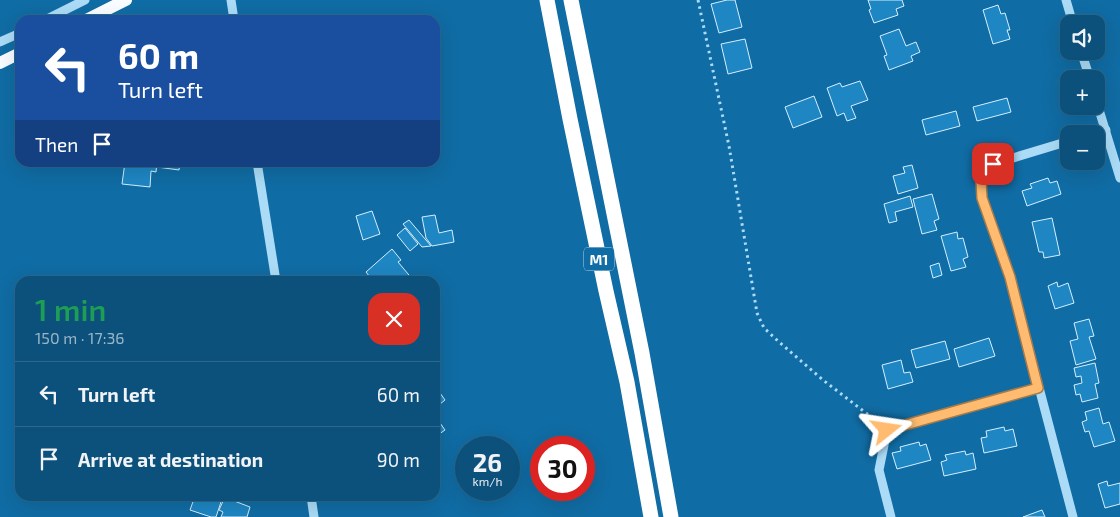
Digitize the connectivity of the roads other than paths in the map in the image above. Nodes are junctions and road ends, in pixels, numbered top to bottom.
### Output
1 (85, 0) edge
2 (126, 0) edge
3 (230, 0) edge
4 (547, 0) edge
5 (571, 0) edge
6 (1066, 0) edge
7 (55, 15) edge
8 (96, 15) edge
9 (233, 15) edge
10 (1070, 15) edge
11 (15, 34) edge
12 (0, 42) edge
13 (15, 56) edge
14 (0, 63) edge
15 (1101, 115) edge
16 (1106, 130) joint
17 (1060, 144) edge
18 (258, 167) edge
19 (1120, 178) edge
20 (275, 276) edge
21 (1038, 388) junction
22 (312, 501) edge
23 (314, 517) edge
24 (652, 517) edge
25 (672, 517) edge
26 (891, 517) edge
27 (1073, 517) edge

1 - 7 street
2 - 8 main road
3 - 9 street
4 - 24 highway, M1
5 - 25 highway, M1
6 - 10 street
11 - 12 street
13 - 14 main road
15 - 16 street
16 - 19 street
17 - 21 street
18 - 20 street
21 - 26 street
21 - 27 street
22 - 23 street

